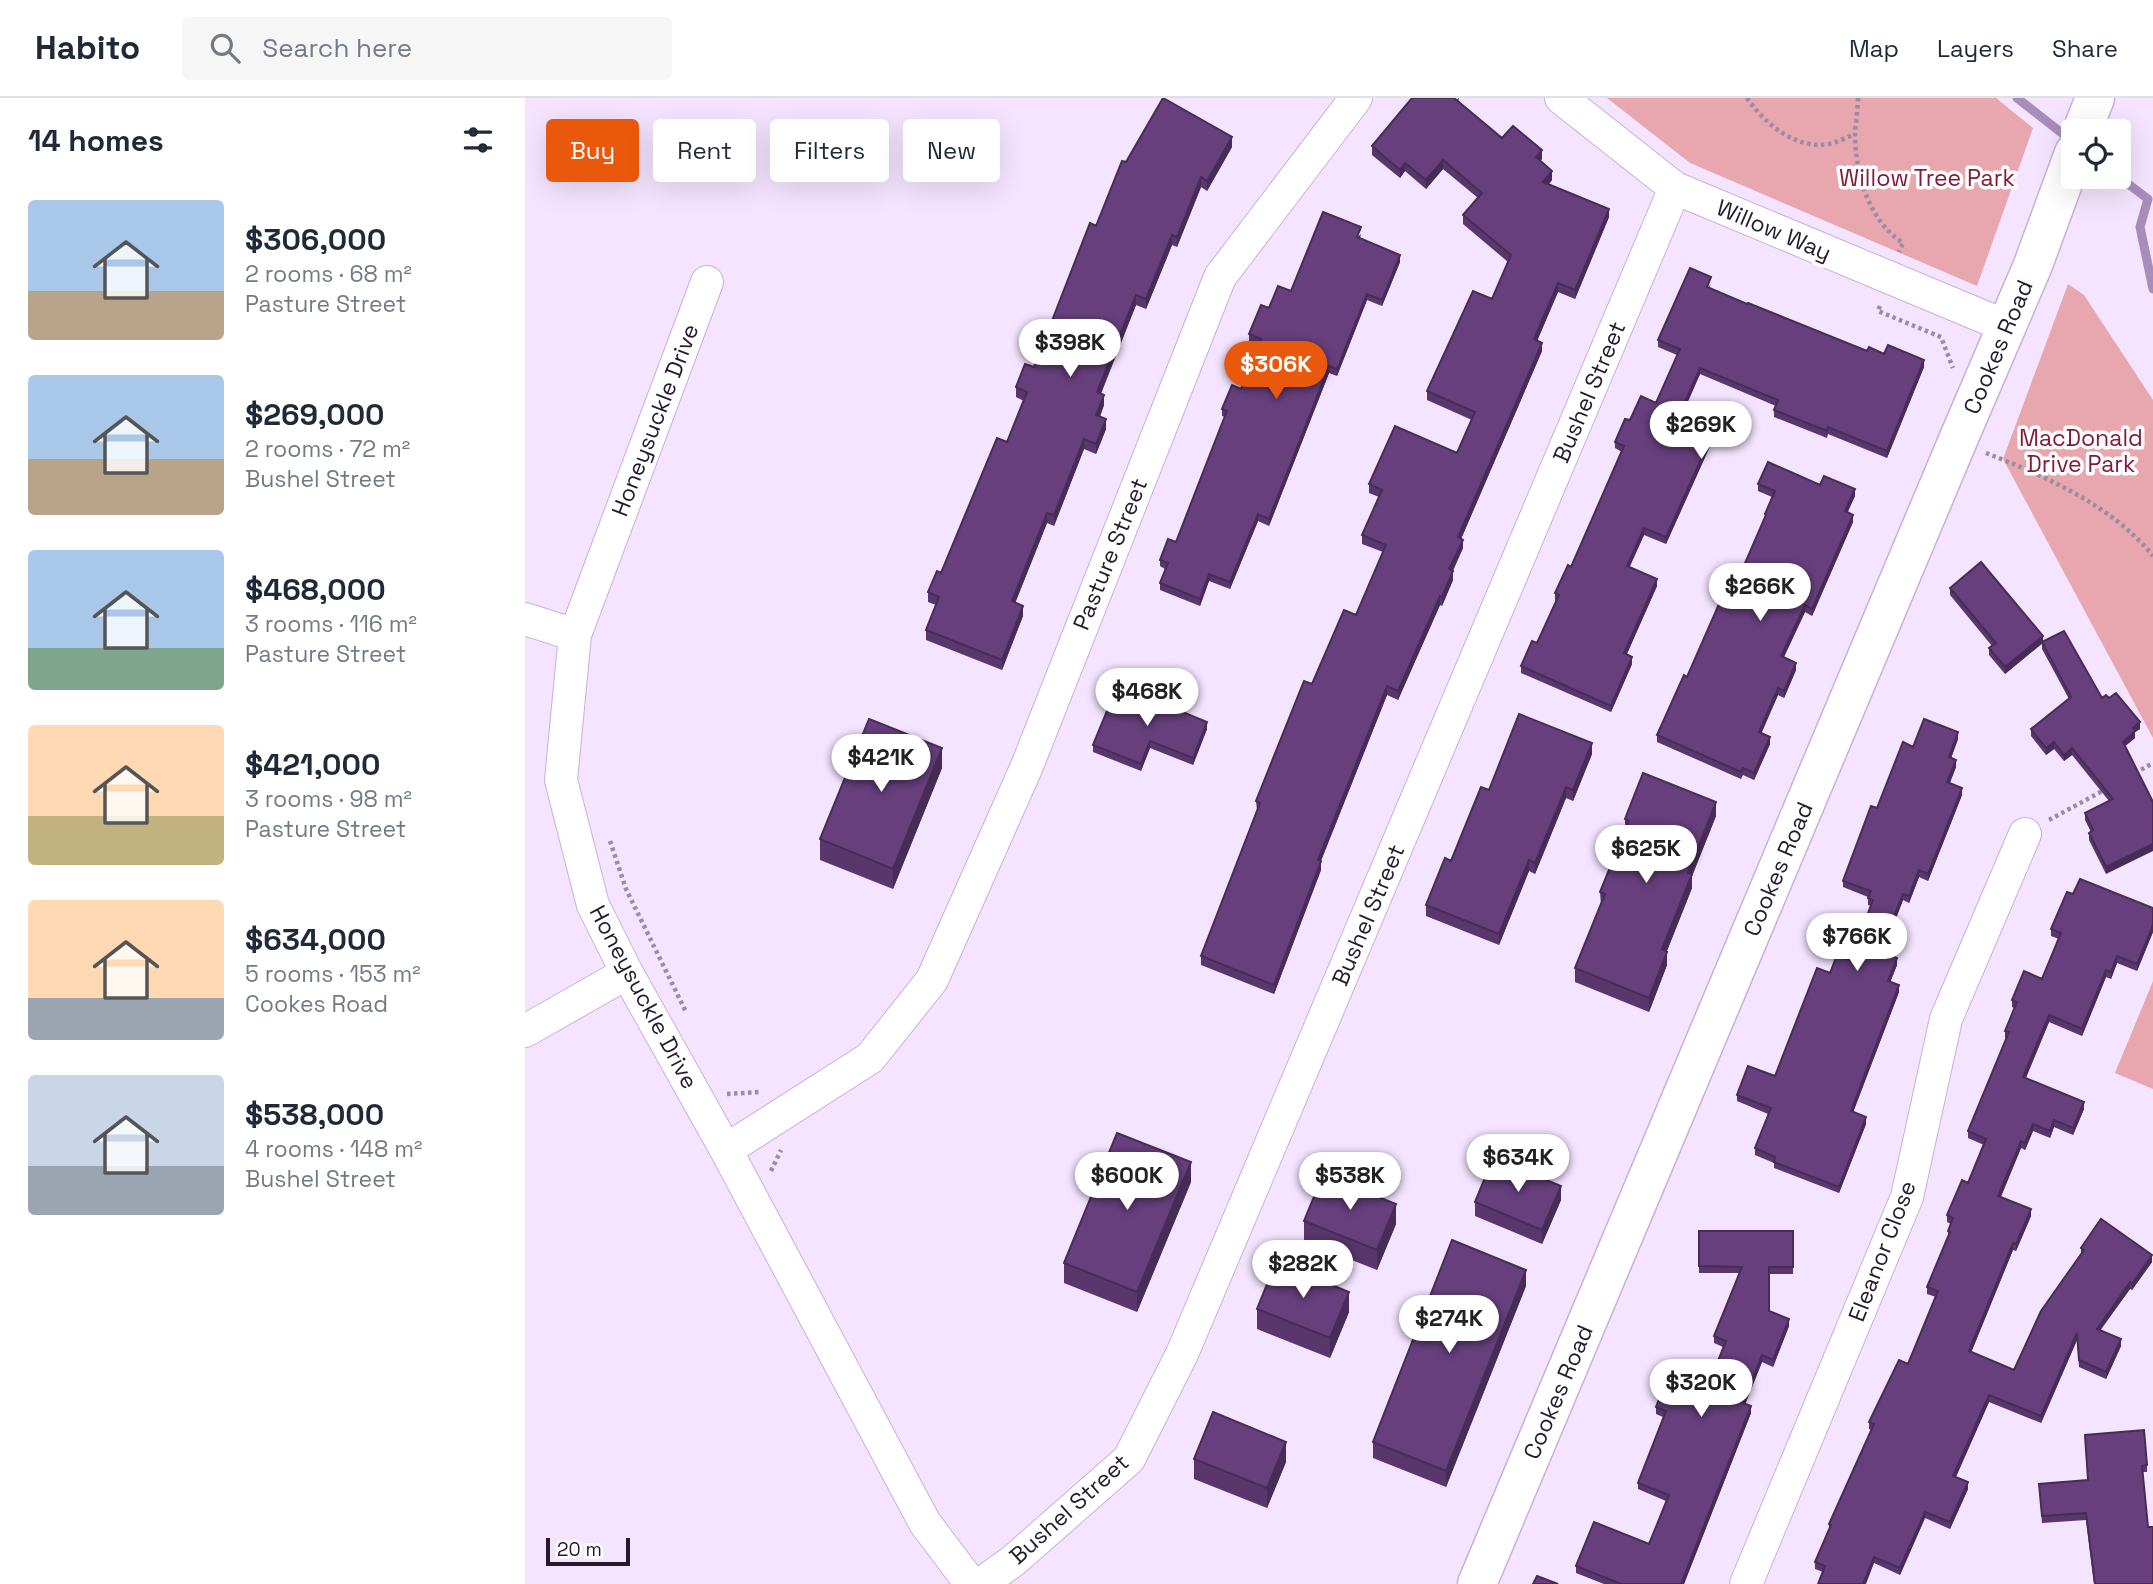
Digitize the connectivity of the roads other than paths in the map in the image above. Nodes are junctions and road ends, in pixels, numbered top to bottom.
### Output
1 (1356, 98) edge
2 (1561, 98) edge
3 (1675, 188) junction
4 (2061, 189) edge
5 (707, 282) dead end
6 (2008, 327) junction
7 (525, 619) edge
8 (575, 635) junction
9 (2035, 828) road end
10 (627, 973) junction
11 (525, 1031) edge
12 (726, 1150) junction
13 (971, 1584) edge
14 (981, 1584) edge
15 (1477, 1584) edge
16 (1746, 1584) edge

1 - 12 street, Pasture Street
2 - 3 street, Willow Way
3 - 6 street, Willow Way
3 - 14 street, Bushel Street
4 - 6 street, Cookes Road
5 - 8 street, Honeysuckle Drive
6 - 15 street, Cookes Road
7 - 8 street
8 - 10 street, Honeysuckle Drive
9 - 16 street, Eleanor Close
10 - 11 street
10 - 12 street, Honeysuckle Drive
12 - 13 street, Honeysuckle Drive

